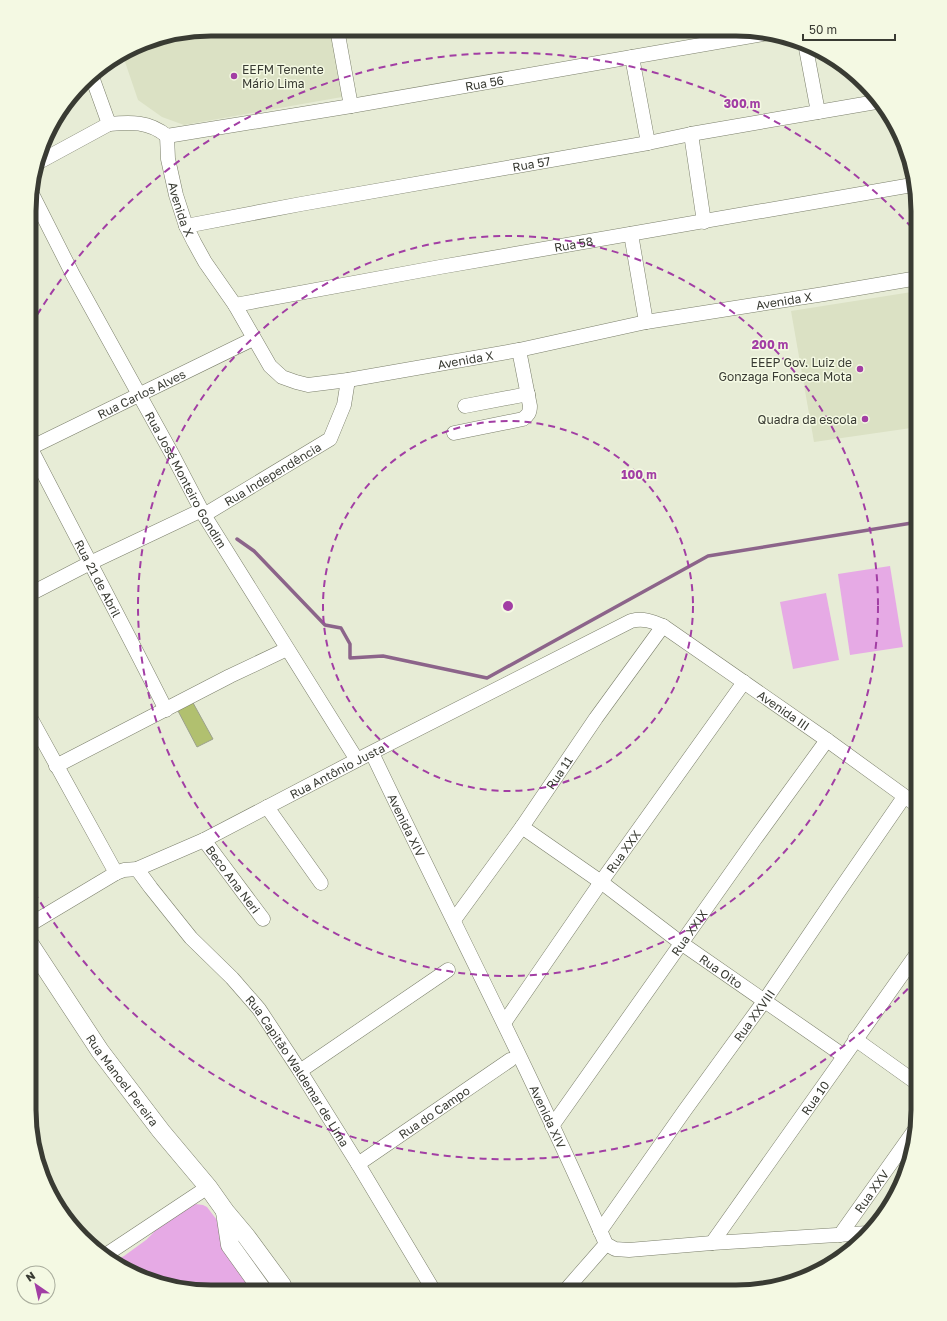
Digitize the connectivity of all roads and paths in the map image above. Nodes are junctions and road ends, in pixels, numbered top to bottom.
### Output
1 (338, 36) edge
2 (750, 36) edge
3 (806, 51) edge
4 (632, 57) junction
5 (94, 81) edge
6 (874, 102) edge
7 (351, 106) junction
8 (818, 112) junction
9 (109, 124) junction
10 (691, 134) junction
11 (167, 136) junction
12 (648, 143) junction
13 (44, 159) edge
14 (910, 185) edge
15 (36, 202) edge
16 (704, 222) junction
17 (186, 226) junction
18 (631, 234) junction
19 (911, 279) edge
20 (235, 305) junction
21 (646, 322) junction
22 (253, 339) junction
23 (519, 350) junction
24 (348, 380) junction
25 (139, 394) junction
26 (528, 394) junction
27 (465, 406) dead end
28 (454, 433) dead end
29 (36, 445) edge
30 (36, 460) edge
31 (203, 512) junction
32 (90, 563) junction
33 (36, 591) edge
34 (647, 619) joint
35 (663, 626) junction
36 (287, 649) junction
37 (744, 682) junction
38 (166, 710) junction
39 (36, 728) edge
40 (827, 740) junction
41 (372, 753) junction
42 (357, 760) junction
43 (56, 766) junction
44 (904, 797) junction
45 (911, 802) edge
46 (267, 807) junction
47 (522, 827) junction
48 (204, 840) junction
49 (137, 869) junction
50 (116, 872) junction
51 (601, 882) junction
52 (320, 883) dead end
53 (263, 919) dead end
54 (454, 920) junction
55 (36, 921) edge
56 (681, 943) junction
57 (36, 954) edge
58 (911, 962) edge
59 (448, 970) dead end
60 (764, 1000) junction
61 (504, 1023) junction
62 (855, 1040) junction
63 (844, 1056) junction
64 (510, 1060) dead end
65 (300, 1071) junction
66 (911, 1079) edge
67 (552, 1126) junction
68 (909, 1138) edge
69 (358, 1164) junction
70 (208, 1187) junction
71 (225, 1211) junction
72 (600, 1232) junction
73 (860, 1234) edge
74 (840, 1235) junction
75 (712, 1243) junction
76 (606, 1244) junction
77 (109, 1253) edge
78 (259, 1285) edge
79 (281, 1285) edge
80 (429, 1285) edge
81 (570, 1285) edge

1 - 7 street
2 - 4 street, Rua 56
3 - 8 street
4 - 7 street, Rua 56
4 - 12 street
5 - 9 street
6 - 8 street, Rua 57
7 - 11 street, Rua 56
8 - 10 street, Rua 57
9 - 11 street
9 - 13 street
10 - 12 street, Rua 57
10 - 16 street
11 - 17 street, Avenida X
12 - 17 street, Rua 57
14 - 16 street, Rua 58
15 - 25 street, Rua José Monteiro Gondim
16 - 18 street, Rua 58
17 - 20 street, Avenida X
18 - 20 street, Rua 58
18 - 21 street
19 - 21 street, Avenida X
20 - 22 street, Avenida X
21 - 23 street, Avenida X
22 - 24 street, Avenida X
22 - 25 street, Rua Carlos Alves
23 - 24 street, Avenida X
23 - 26 street
24 - 31 street, Rua Independência
25 - 29 street, Rua Carlos Alves
25 - 31 street, Rua José Monteiro Gondim
26 - 27 street
26 - 28 street
30 - 32 street, Rua 21 de Abril
31 - 32 street, Rua Independência
31 - 36 street, Rua José Monteiro Gondim
32 - 33 street, Rua Independência
32 - 38 street, Rua 21 de Abril
34 - 35 street, Avenida III
34 - 41 street, Rua Antônio Justa
35 - 37 street, Avenida III
35 - 47 street, Rua 11
36 - 38 street
36 - 42 street, Rua José Monteiro Gondim
37 - 40 street, Avenida III
37 - 51 street, Rua XXX
38 - 43 street
39 - 43 street
40 - 44 street, Avenida III
40 - 56 street, Rua XXIX
41 - 42 street, Rua Antônio Justa
41 - 54 street, Avenida XIV
42 - 46 street, Rua Antônio Justa
43 - 50 street
44 - 45 street, Avenida III
44 - 60 street, Rua XXVIII
46 - 48 street, Rua Antônio Justa
46 - 52 street
47 - 51 street, Rua Oito
47 - 54 street, Rua 11
48 - 49 street, Rua Antônio Justa
48 - 53 street, Beco Ana Neri
49 - 50 street, Rua Antônio Justa
49 - 65 street, Rua Capitão Waldemar de Lima
50 - 55 street, Rua Antônio Justa
51 - 56 street, Rua Oito
51 - 61 street, Rua XXX
54 - 61 street, Avenida XIV
56 - 60 street, Rua Oito
56 - 67 street, Rua XXIX
57 - 70 main road, Rua Manoel Pereira
58 - 62 street, Rua 10
59 - 65 street
60 - 63 street, Rua Oito
60 - 72 street, Rua XXVIII
61 - 67 street, Avenida XIV
62 - 63 street, Rua 10
62 - 66 street
63 - 75 street, Rua 10
64 - 69 street, Rua do Campo
65 - 69 street, Rua Capitão Waldemar de Lima
67 - 72 street, Avenida XIV
68 - 74 street, Rua XXV
69 - 80 street, Rua Capitão Waldemar de Lima
70 - 71 main road, Rua Manoel Pereira
70 - 77 street
71 - 78 main road, Rua Manoel Pereira
71 - 79 main road, Rua Manoel Pereira
72 - 76 street, Avenida XIV
73 - 74 street
74 - 75 street
75 - 76 street
76 - 81 street

